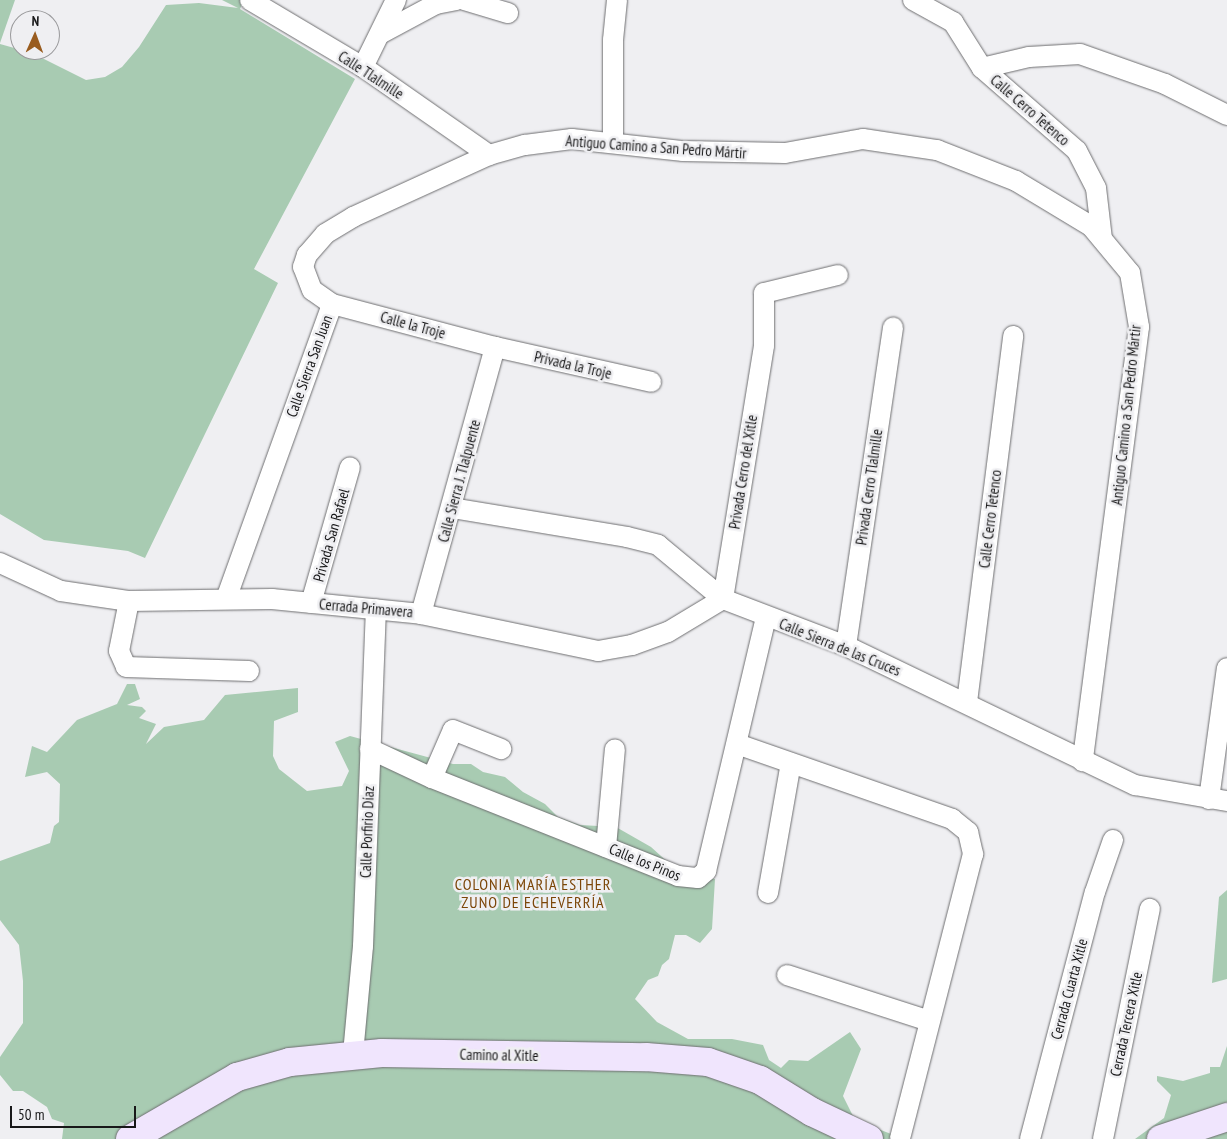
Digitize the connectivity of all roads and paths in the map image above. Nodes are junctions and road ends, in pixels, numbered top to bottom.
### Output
1 (250, 0) edge
2 (396, 0) edge
3 (457, 0) edge
4 (464, 0) edge
5 (617, 0) edge
6 (913, 0) edge
7 (508, 13) dead end
8 (380, 34) junction
9 (363, 67) junction
10 (982, 68) junction
11 (1227, 114) edge
12 (613, 142) junction
13 (489, 155) junction
14 (1102, 238) junction
15 (838, 275) dead end
16 (332, 304) junction
17 (893, 327) dead end
18 (1013, 336) dead end
19 (495, 347) junction
20 (651, 382) dead end
21 (350, 467) dead end
22 (452, 508) junction
23 (0, 563) edge
24 (226, 599) junction
25 (723, 599) junction
26 (129, 601) junction
27 (311, 603) junction
28 (376, 609) junction
29 (421, 614) junction
30 (766, 617) junction
31 (846, 646) junction
32 (1227, 668) edge
33 (250, 671) dead end
34 (966, 702) junction
35 (737, 744) junction
36 (370, 749) junction
37 (615, 749) dead end
38 (501, 750) dead end
39 (1083, 761) junction
40 (791, 763) junction
41 (432, 778) junction
42 (1218, 800) edge
43 (1113, 840) dead end
44 (606, 847) junction
45 (768, 893) dead end
46 (1150, 909) dead end
47 (787, 975) dead end
48 (929, 1021) junction
49 (353, 1054) junction
50 (1227, 1117) edge
51 (130, 1139) edge
52 (869, 1139) edge
53 (900, 1139) edge
54 (1030, 1139) edge
55 (1103, 1139) edge
56 (1161, 1139) edge

1 - 9 street, Calle Tlalmille
2 - 8 street
3 - 8 street
4 - 7 street
5 - 12 street
6 - 10 street, Calle Cerro Tetenco
8 - 9 street
9 - 13 street, Calle Tlalmille
10 - 11 street
10 - 14 street, Calle Cerro Tetenco
12 - 13 street, Antiguo Camino a San Pedro Mártir
12 - 14 street, Antiguo Camino a San Pedro Mártir
13 - 16 street, Calle Sierra San Juan
14 - 39 street, Antiguo Camino a San Pedro Mártir
15 - 25 street, Privada Cerro del Xitle
16 - 19 street, Calle la Troje
16 - 24 street, Calle Sierra San Juan
17 - 31 street, Privada Cerro Tlalmille
18 - 34 street, Calle Cerro Tetenco
19 - 20 street, Privada la Troje
19 - 22 street, Calle Sierra J. Tlalpuente
21 - 27 street, Privada San Rafael
22 - 25 street, Calle Sierra de las Cruces
22 - 29 street, Calle Sierra J. Tlalpuente
23 - 26 street, Cerrada Primavera
24 - 26 street, Cerrada Primavera
24 - 27 street, Cerrada Primavera
25 - 29 street, Cerrada Primavera
25 - 30 street, Calle Sierra de las Cruces
26 - 33 street
27 - 28 street, Cerrada Primavera
28 - 29 street, Cerrada Primavera
28 - 36 street, Calle Porfirio Díaz
30 - 31 street, Calle Sierra de las Cruces
30 - 35 street, Calle los Pinos
31 - 34 street, Calle Sierra de las Cruces
32 - 42 street
34 - 39 street, Calle Sierra de las Cruces
35 - 40 street
35 - 44 street, Calle los Pinos
36 - 41 street, Calle los Pinos
36 - 49 street, Calle Porfirio Díaz
37 - 44 street
38 - 41 street
39 - 42 street, Calle Sierra de las Cruces
40 - 45 street
40 - 48 street
41 - 44 street, Calle los Pinos
43 - 54 street, Cerrada Cuarta Xitle
46 - 55 street, Cerrada Tercera Xitle
47 - 48 street
48 - 53 street
49 - 51 street, Camino al Xitle
49 - 52 street, Camino al Xitle
50 - 56 street

